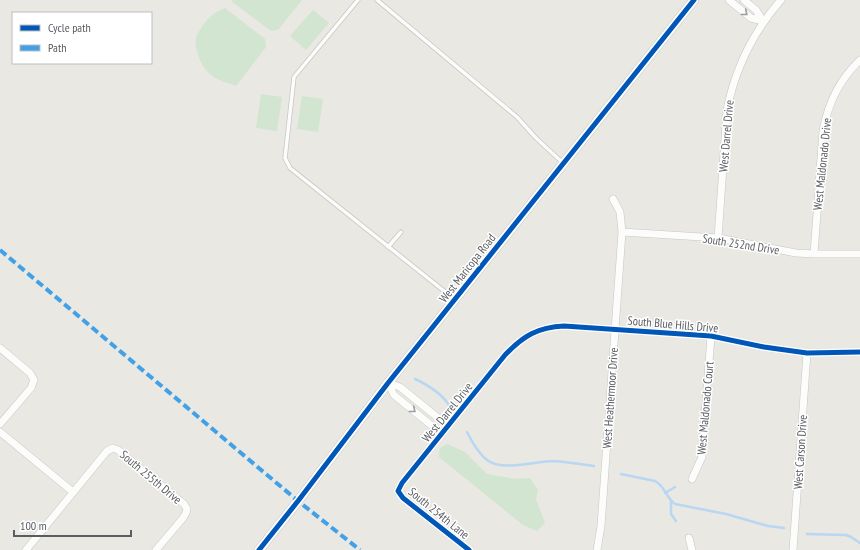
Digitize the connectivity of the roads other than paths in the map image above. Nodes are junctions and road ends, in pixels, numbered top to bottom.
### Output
1 (358, 0) edge
2 (377, 0) edge
3 (694, 0) edge
4 (729, 0) edge
5 (744, 0) edge
6 (781, 0) edge
7 (763, 21) junction
8 (860, 60) edge
9 (564, 164) junction
10 (613, 199) dead end
11 (401, 232) dead end
12 (622, 232) junction
13 (718, 238) junction
14 (388, 247) junction
15 (814, 254) junction
16 (860, 254) edge
17 (455, 300) junction
18 (614, 330) junction
19 (711, 336) junction
20 (512, 347) joint
21 (0, 348) edge
22 (860, 352) edge
23 (807, 353) junction
24 (388, 383) junction
25 (0, 424) edge
26 (448, 426) junction
27 (0, 432) edge
28 (442, 434) junction
29 (692, 479) dead end
30 (398, 490) joint
31 (73, 492) junction
32 (689, 538) dead end
33 (26, 550) edge
34 (156, 550) edge
35 (260, 550) edge
36 (469, 550) edge
37 (597, 550) edge
38 (692, 550) edge
39 (793, 550) edge

1 - 14 lane
2 - 9 lane
3 - 9 street, West Maricopa Road
4 -> 7 street
5 - 7 street
6 - 7 street, West Darrel Drive
7 - 13 street, West Darrel Drive
8 - 15 street, West Maldonado Drive
9 - 17 street, West Maricopa Road
10 - 12 street, West Heathermoor Drive
11 - 14 lane
12 - 13 street, South 252nd Drive
12 - 18 street, West Heathermoor Drive
13 - 15 street, South 252nd Drive
14 - 17 lane
15 - 16 street, South 252nd Drive
17 - 24 street, West Maricopa Road
18 - 19 street, South Blue Hills Drive
18 - 20 street, South Blue Hills Drive
18 - 37 street, West Heathermoor Drive
19 - 23 street, South Blue Hills Drive
19 - 29 street, West Maldonado Court
20 - 26 street, West Darrel Drive
21 - 25 street
22 - 23 street, South Blue Hills Drive
23 - 39 street, West Carson Drive
24 - 26 street
24 -> 28 street
24 - 35 street, West Maricopa Road
26 - 28 street, West Darrel Drive
27 - 31 street
28 - 30 street, West Darrel Drive
30 - 36 street, South 254th Lane
31 - 33 street
31 - 34 street, South 255th Drive
32 - 38 street

